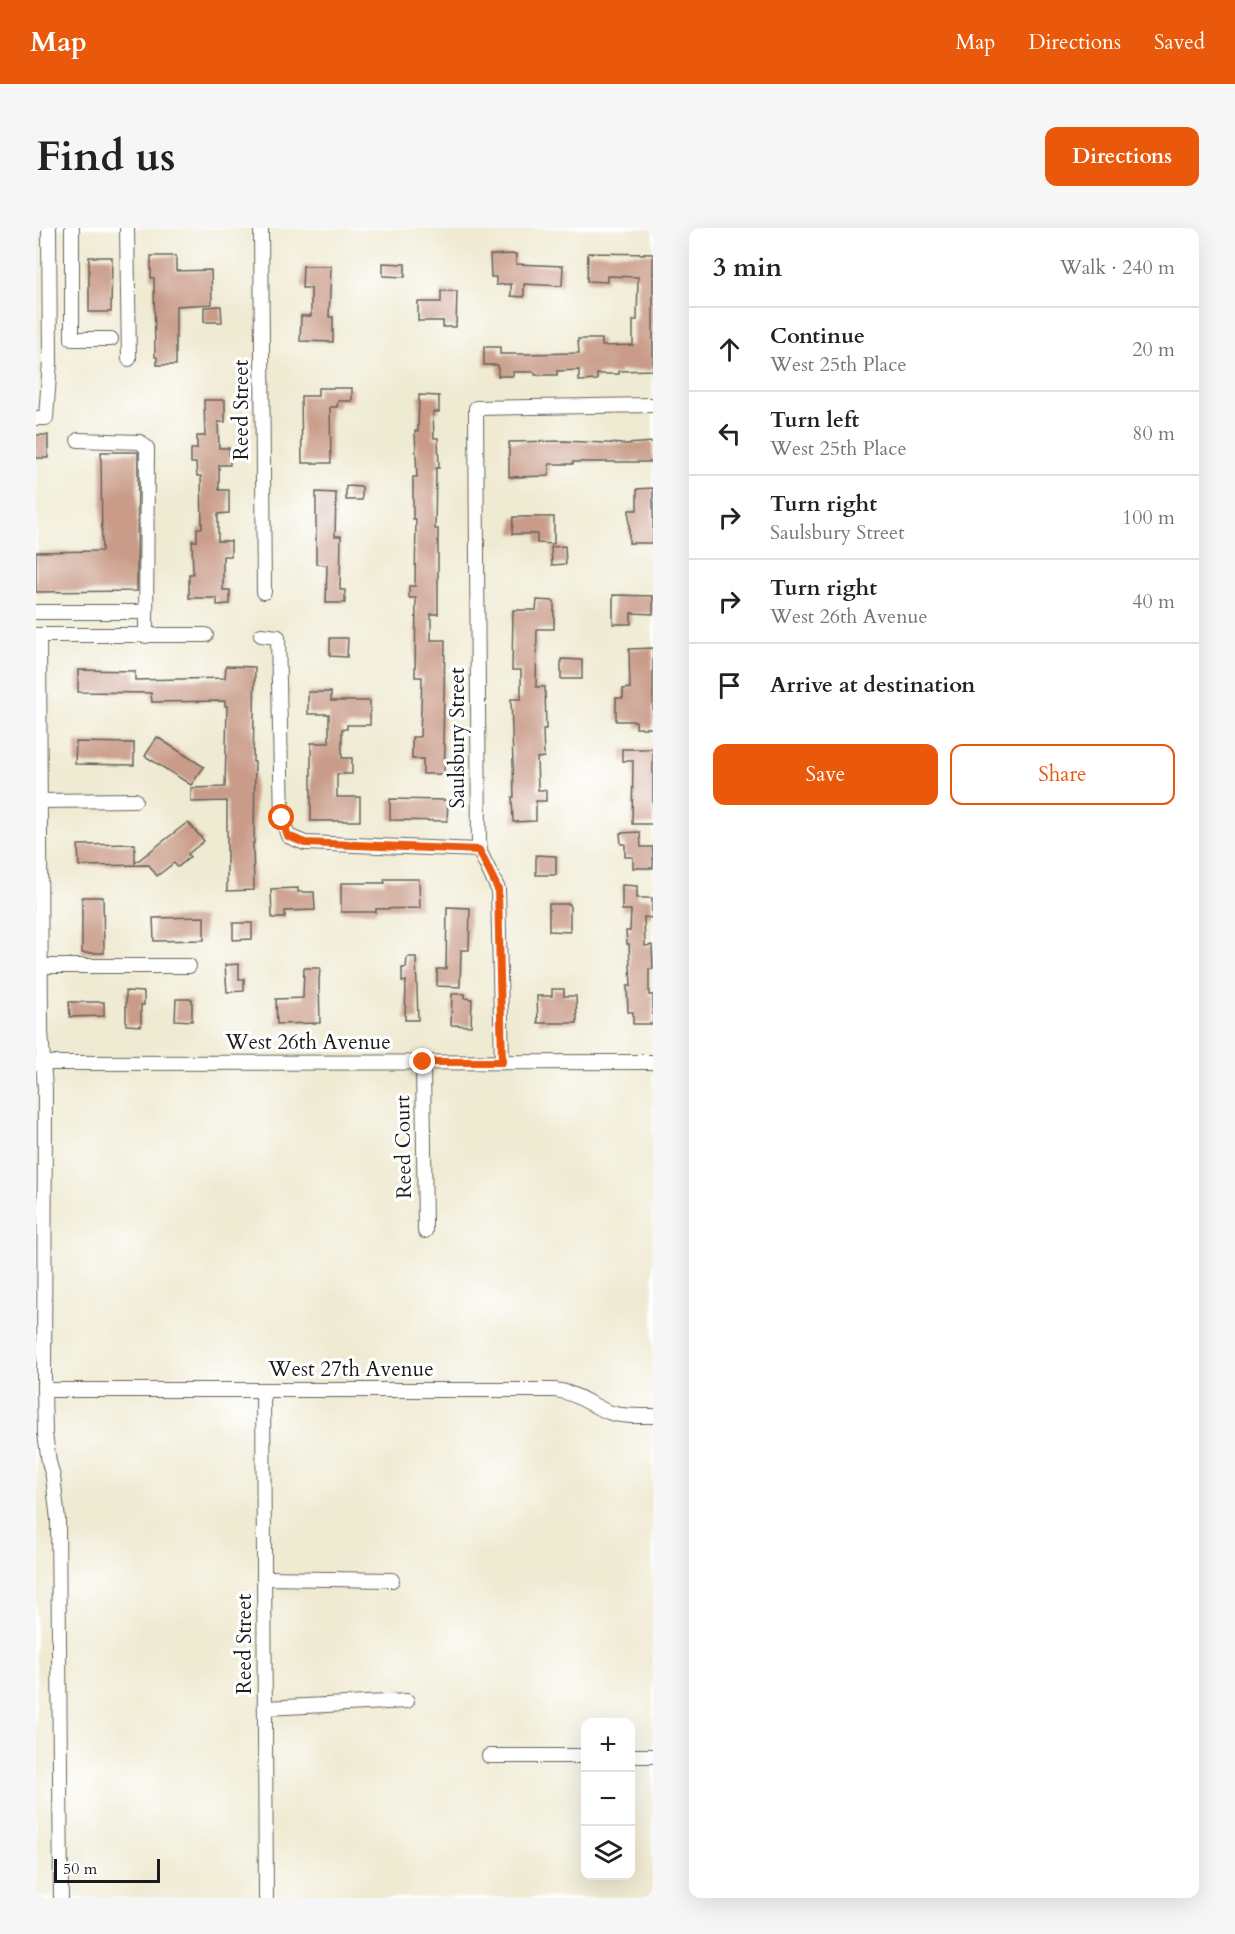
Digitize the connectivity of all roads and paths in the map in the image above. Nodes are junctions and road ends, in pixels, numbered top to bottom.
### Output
1 (49, 228) edge
2 (72, 228) edge
3 (127, 228) edge
4 (261, 228) edge
5 (111, 339) dead end
6 (129, 359) dead end
7 (653, 405) edge
8 (36, 418) edge
9 (78, 440) dead end
10 (264, 592) dead end
11 (36, 612) edge
12 (145, 612) junction
13 (38, 635) edge
14 (206, 635) dead end
15 (261, 635) dead end
16 (146, 636) junction
17 (135, 800) dead end
18 (40, 801) junction
19 (479, 850) junction
20 (41, 966) junction
21 (189, 966) dead end
22 (423, 1062) junction
23 (502, 1062) junction
24 (653, 1062) edge
25 (40, 1063) edge
26 (425, 1231) dead end
27 (44, 1390) junction
28 (263, 1390) junction
29 (653, 1416) edge
30 (264, 1578) junction
31 (392, 1580) dead end
32 (407, 1701) dead end
33 (265, 1708) junction
34 (489, 1756) dead end
35 (581, 1756) edge
36 (635, 1756) edge
37 (653, 1756) edge
38 (61, 1898) edge
39 (266, 1898) edge

1 - 8 street
2 - 5 street
3 - 6 street
4 - 10 street, Reed Street
7 - 19 street, Saulsbury Street
9 - 12 street
11 - 12 street
12 - 16 street
13 - 16 street
13 - 18 street
14 - 16 street
15 - 19 street
17 - 18 street
18 - 20 street
19 - 23 street, Saulsbury Street
20 - 21 street
20 - 25 street
22 - 23 street, West 26th Avenue
22 - 25 street, West 26th Avenue
22 - 26 street, Reed Court
23 - 24 street, West 26th Avenue
25 - 27 street
27 - 28 street, West 27th Avenue
27 - 38 street
28 - 29 street, West 27th Avenue
28 - 30 street, Reed Street
30 - 31 street
30 - 33 street, Reed Street
32 - 33 street
33 - 39 street, Reed Street
34 - 35 street
36 - 37 street

